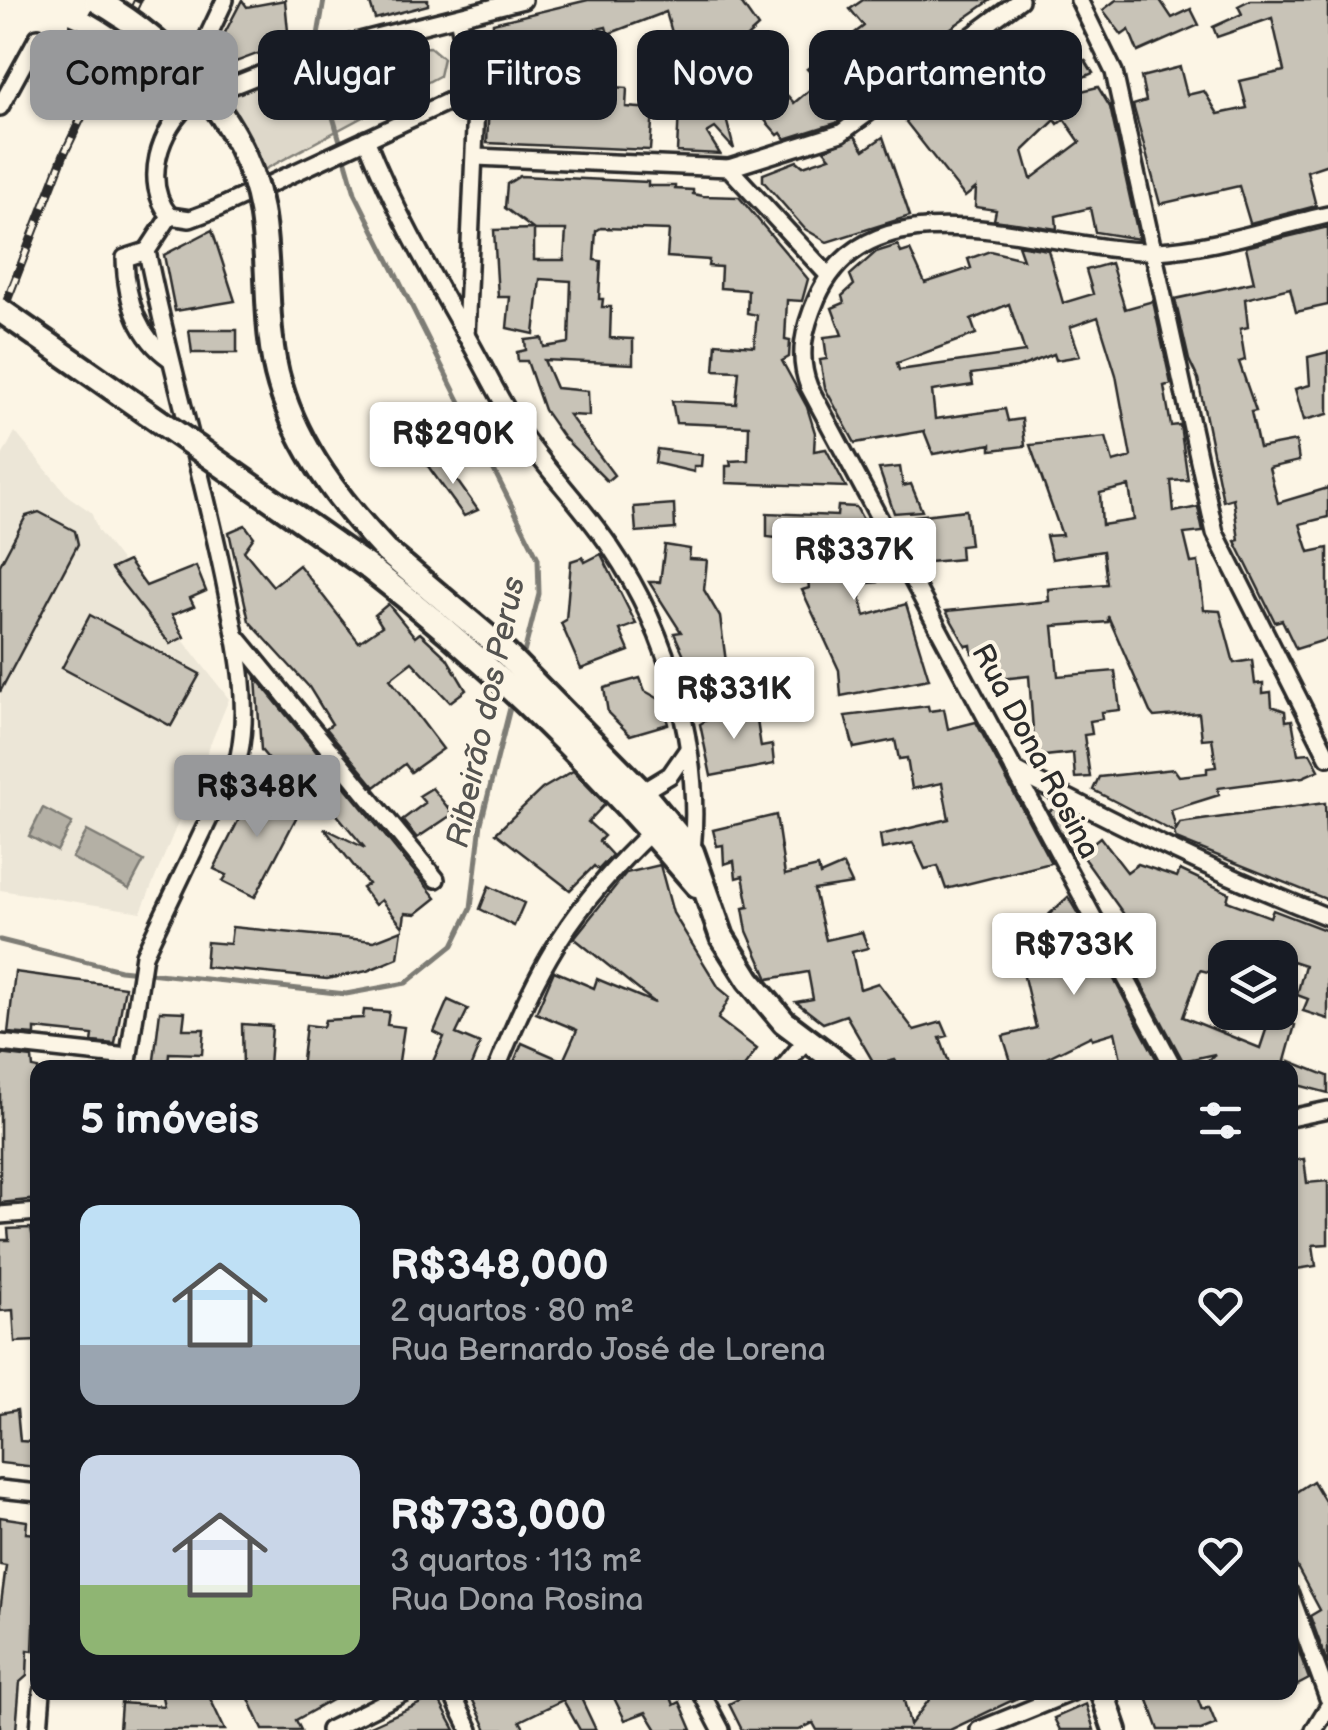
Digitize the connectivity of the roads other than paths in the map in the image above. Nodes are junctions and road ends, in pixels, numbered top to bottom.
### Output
1 (96, 0) edge
2 (224, 0) edge
3 (523, 0) edge
4 (1020, 0) edge
5 (1078, 0) edge
6 (458, 17) junction
7 (211, 30) edge
8 (461, 30) edge
9 (30, 52) edge
10 (238, 81) edge
11 (450, 101) edge
12 (0, 107) edge
13 (176, 120) edge
14 (475, 120) edge
15 (363, 140) junction
16 (476, 156) junction
17 (729, 168) junction
18 (1328, 215) edge
19 (170, 216) junction
20 (146, 250) junction
21 (1156, 250) junction
22 (828, 275) junction
23 (0, 310) edge
24 (466, 336) junction
25 (169, 358) junction
26 (196, 447) junction
27 (236, 636) junction
28 (506, 668) junction
29 (535, 697) junction
30 (688, 749) junction
31 (1328, 757) edge
32 (1014, 770) junction
33 (642, 792) junction
34 (658, 823) junction
35 (692, 852) junction
36 (436, 879) dead end
37 (706, 895) junction
38 (1328, 917) edge
39 (806, 1040) junction
40 (0, 1043) edge
41 (128, 1059) edge
42 (501, 1060) edge
43 (789, 1060) edge
44 (834, 1060) edge
45 (1170, 1060) edge
46 (1328, 1110) edge
47 (1298, 1116) edge
48 (30, 1213) edge
49 (0, 1215) edge
50 (0, 1489) edge
51 (30, 1492) edge
52 (1298, 1616) edge
53 (1328, 1698) edge
54 (41, 1700) edge
55 (389, 1700) edge
56 (456, 1700) edge
57 (705, 1700) edge
58 (1052, 1700) edge
59 (1105, 1700) edge
60 (1328, 1707) edge
61 (39, 1730) edge
62 (329, 1730) edge
63 (470, 1730) edge
64 (721, 1730) edge
65 (979, 1730) edge
66 (1116, 1730) edge
67 (1314, 1730) edge

1 - 28 main road, bridge
2 - 7 street
3 - 6 street
4 - 17 street
5 - 21 street
6 - 8 street
6 - 10 street
9 - 12 street
11 - 15 street
13 - 19 street
14 - 16 street
15 - 19 street
15 - 24 street
16 - 17 street
16 - 24 street
17 - 22 street
18 - 21 street
19 - 20 street
20 - 25 street
20 - 25 street
21 - 22 street
21 - 31 street
22 - 32 street, Rua Dona Rosina
23 - 26 main road, bridge
24 - 30 street
25 - 26 street
26 - 27 street
26 - 28 main road, bridge
27 - 36 street
27 - 41 street
28 - 29 main road
29 - 33 main road
29 - 34 main road
30 - 33 street
30 - 35 street
32 - 38 street
32 - 45 street, Rua Dona Rosina
33 - 34 main road
34 - 35 main road
34 - 37 main road
34 - 42 street
35 - 37 main road
37 - 39 main road
39 - 43 street
39 - 44 main road
40 - 41 street
46 - 47 street
48 - 49 street
50 - 51 street
52 - 53 street
54 - 61 street
55 - 62 street
56 - 63 street
57 - 64 street
58 - 65 street
59 - 66 main road
60 - 67 street

